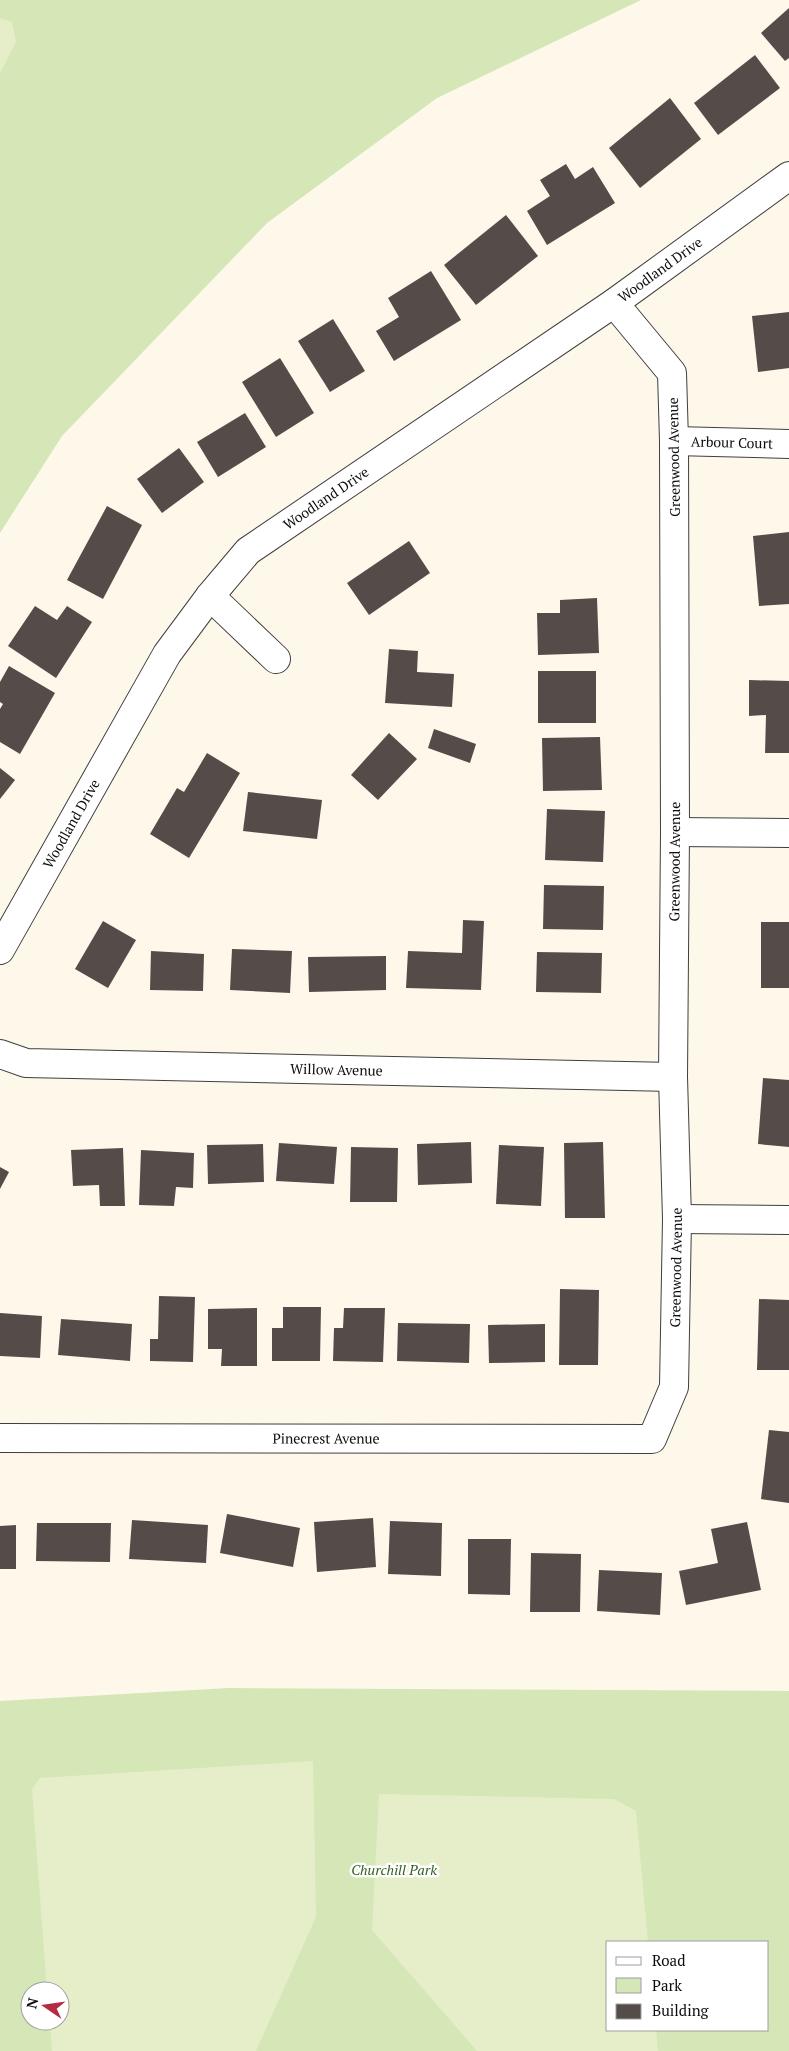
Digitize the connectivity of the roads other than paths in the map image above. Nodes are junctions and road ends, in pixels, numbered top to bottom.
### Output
1 (789, 176) edge
2 (614, 302) junction
3 (674, 441) junction
4 (789, 444) edge
5 (210, 596) junction
6 (276, 659) dead end
7 (675, 832) junction
8 (789, 833) edge
9 (0, 950) edge
10 (0, 1054) edge
11 (673, 1076) junction
12 (676, 1219) junction
13 (789, 1220) edge
14 (0, 1438) edge
15 (652, 1439) joint

1 - 2 street, Woodland Drive
2 - 3 street, Greenwood Avenue
2 - 5 street, Woodland Drive
3 - 4 street, Arbour Court
3 - 7 street, Greenwood Avenue
5 - 6 street
5 - 9 street, Woodland Drive
7 - 8 street
7 - 11 street, Greenwood Avenue
10 - 11 street, Willow Avenue
11 - 12 street, Greenwood Avenue
12 - 13 street
12 - 15 street, Greenwood Avenue
14 - 15 street, Pinecrest Avenue

